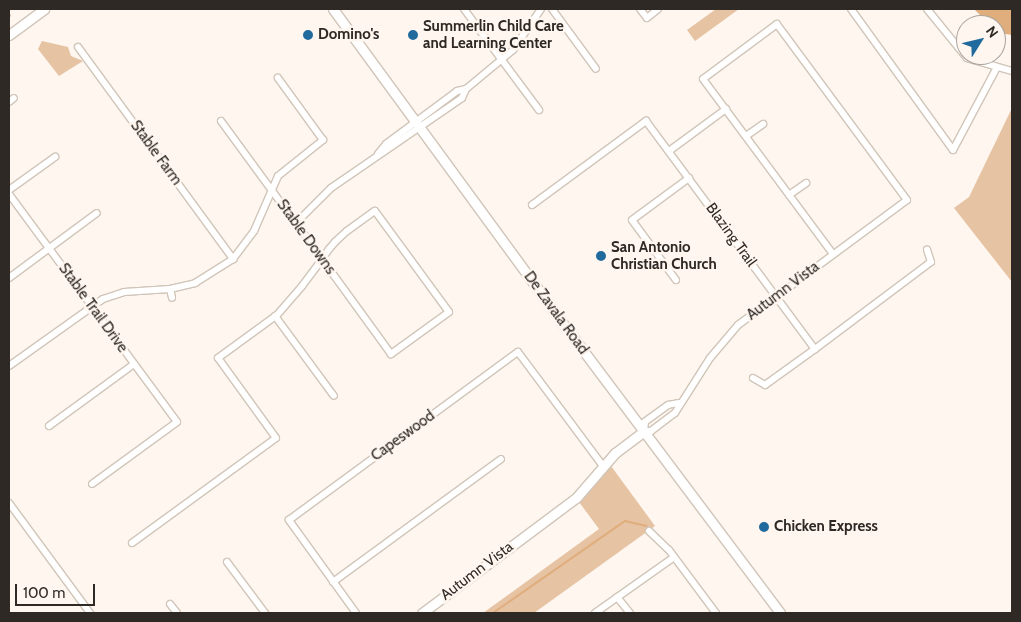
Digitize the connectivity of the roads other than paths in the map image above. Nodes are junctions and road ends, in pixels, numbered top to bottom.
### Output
1 (44, 9) edge
2 (334, 9) edge
3 (464, 9) edge
4 (540, 9) edge
5 (552, 9) edge
6 (640, 9) edge
7 (658, 9) edge
8 (851, 9) edge
9 (927, 9) edge
10 (9, 35) edge
11 (78, 47) dead end
12 (502, 61) junction
13 (596, 68) dead end
14 (996, 68) junction
15 (1012, 72) edge
16 (278, 78) dead end
17 (726, 109) junction
18 (539, 110) dead end
19 (221, 120) dead end
20 (763, 124) dead end
21 (418, 125) junction
22 (746, 136) junction
23 (669, 151) junction
24 (55, 157) dead end
25 (688, 178) junction
26 (806, 182) dead end
27 (271, 189) junction
28 (9, 190) edge
29 (9, 194) edge
30 (789, 195) junction
31 (532, 205) dead end
32 (97, 213) dead end
33 (296, 223) junction
34 (49, 249) junction
35 (927, 250) dead end
36 (833, 254) junction
37 (233, 259) junction
38 (322, 259) junction
39 (9, 278) edge
40 (676, 280) dead end
41 (146, 282) dead end
42 (170, 289) junction
43 (147, 291) junction
44 (776, 296) junction
45 (172, 298) dead end
46 (91, 306) junction
47 (275, 316) junction
48 (815, 349) junction
49 (134, 364) junction
50 (9, 366) edge
51 (753, 378) dead end
52 (334, 396) dead end
53 (678, 403) junction
54 (50, 426) dead end
55 (644, 431) junction
56 (501, 458) dead end
57 (603, 466) junction
58 (92, 484) dead end
59 (9, 503) edge
60 (649, 531) dead end
61 (132, 543) dead end
62 (674, 556) junction
63 (227, 562) dead end
64 (333, 582) junction
65 (617, 597) junction
66 (170, 604) dead end
67 (90, 613) edge
68 (176, 613) edge
69 (265, 613) edge
70 (356, 613) edge
71 (422, 613) edge
72 (595, 613) edge
73 (630, 613) edge
74 (716, 613) edge
75 (780, 613) edge

1 - 10 main road
2 - 21 main road, De Zavala Road
3 - 12 street
4 - 12 street
5 - 13 street
6 - 7 street
8 - 14 street
9 - 14 street
11 - 37 street, Stable Farm
12 - 18 street
12 - 21 street
14 - 15 street
16 - 27 street
17 - 22 street
17 - 23 street
17 - 36 street, Autumn Vista
19 - 27 street, Stable Downs
20 - 22 street
21 - 33 street
21 - 55 main road, De Zavala Road
22 - 30 street
23 - 25 street, Blazing Trail
23 - 31 street, Blazing Trail
24 - 28 street
25 - 40 street
25 - 44 street, Blazing Trail
26 - 30 street
27 - 33 street, Stable Downs
27 - 37 street
29 - 34 street, Stable Trail Drive
30 - 36 street
32 - 34 street
33 - 38 street, Stable Downs
34 - 39 street
34 - 46 street, Stable Trail Drive
35 - 48 street
36 - 44 street, Autumn Vista
37 - 42 street
38 - 38 street, Stable Downs
38 - 47 street
41 - 43 street
42 - 43 street
42 - 45 street
43 - 46 street
44 - 48 street, Blazing Trail
44 - 53 street, Autumn Vista
46 - 49 street, Stable Trail Drive
46 - 50 street
47 - 52 street
47 - 61 street
48 - 51 street
49 - 54 street
49 - 58 street, Stable Trail Drive
53 - 55 street, Autumn Vista
53 - 55 street, Autumn Vista
55 - 57 main road, Autumn Vista
55 - 75 main road, De Zavala Road
56 - 64 street
57 - 64 street, Capeswood
57 - 71 main road, Autumn Vista
59 - 67 street
60 - 62 street
62 - 65 street
62 - 74 street
63 - 69 street
64 - 70 street
65 - 72 street
65 - 73 street
66 - 68 street

